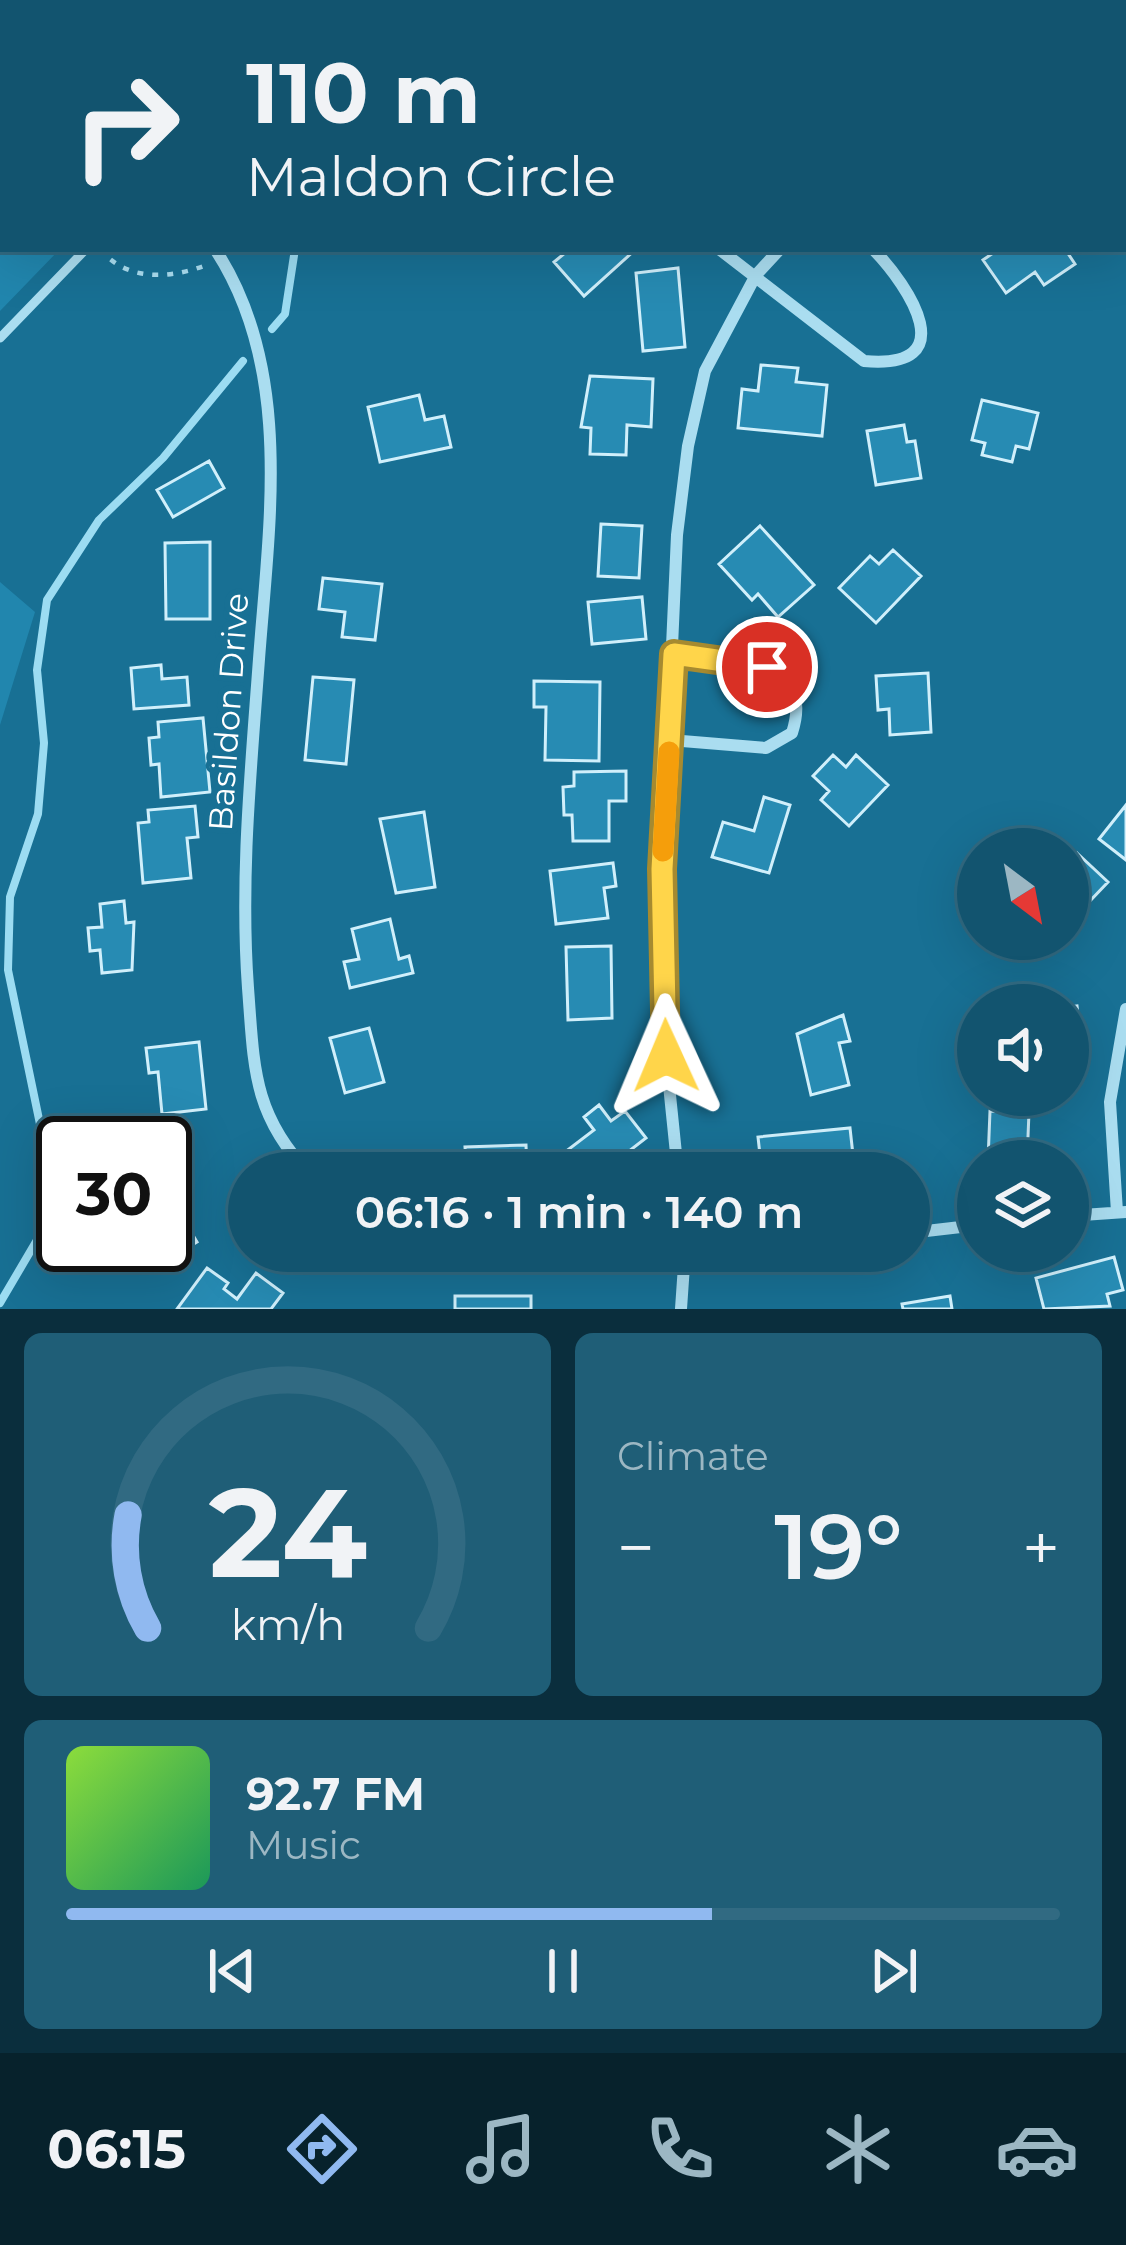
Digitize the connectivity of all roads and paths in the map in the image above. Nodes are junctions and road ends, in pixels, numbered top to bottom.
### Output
1 (83, 252) edge
2 (102, 252) edge
3 (217, 252) edge
4 (723, 252) edge
5 (777, 252) edge
6 (876, 252) edge
7 (209, 264) dead end
8 (756, 275) junction
9 (0, 338) edge
10 (674, 654) junction
11 (670, 740) junction
12 (1126, 1009) edge
13 (293, 1152) edge
14 (675, 1152) edge
15 (1121, 1212) edge
16 (1089, 1214) edge
17 (684, 1272) edge
18 (681, 1309) edge

1 - 9 lane
2 - 7 path
3 - 13 street, Basildon Drive
4 - 8 street
5 - 8 street
6 - 8 street
8 - 10 street
10 - 11 street
10 - 11 street
11 - 14 street
12 - 15 street
15 - 16 street
17 - 18 street

